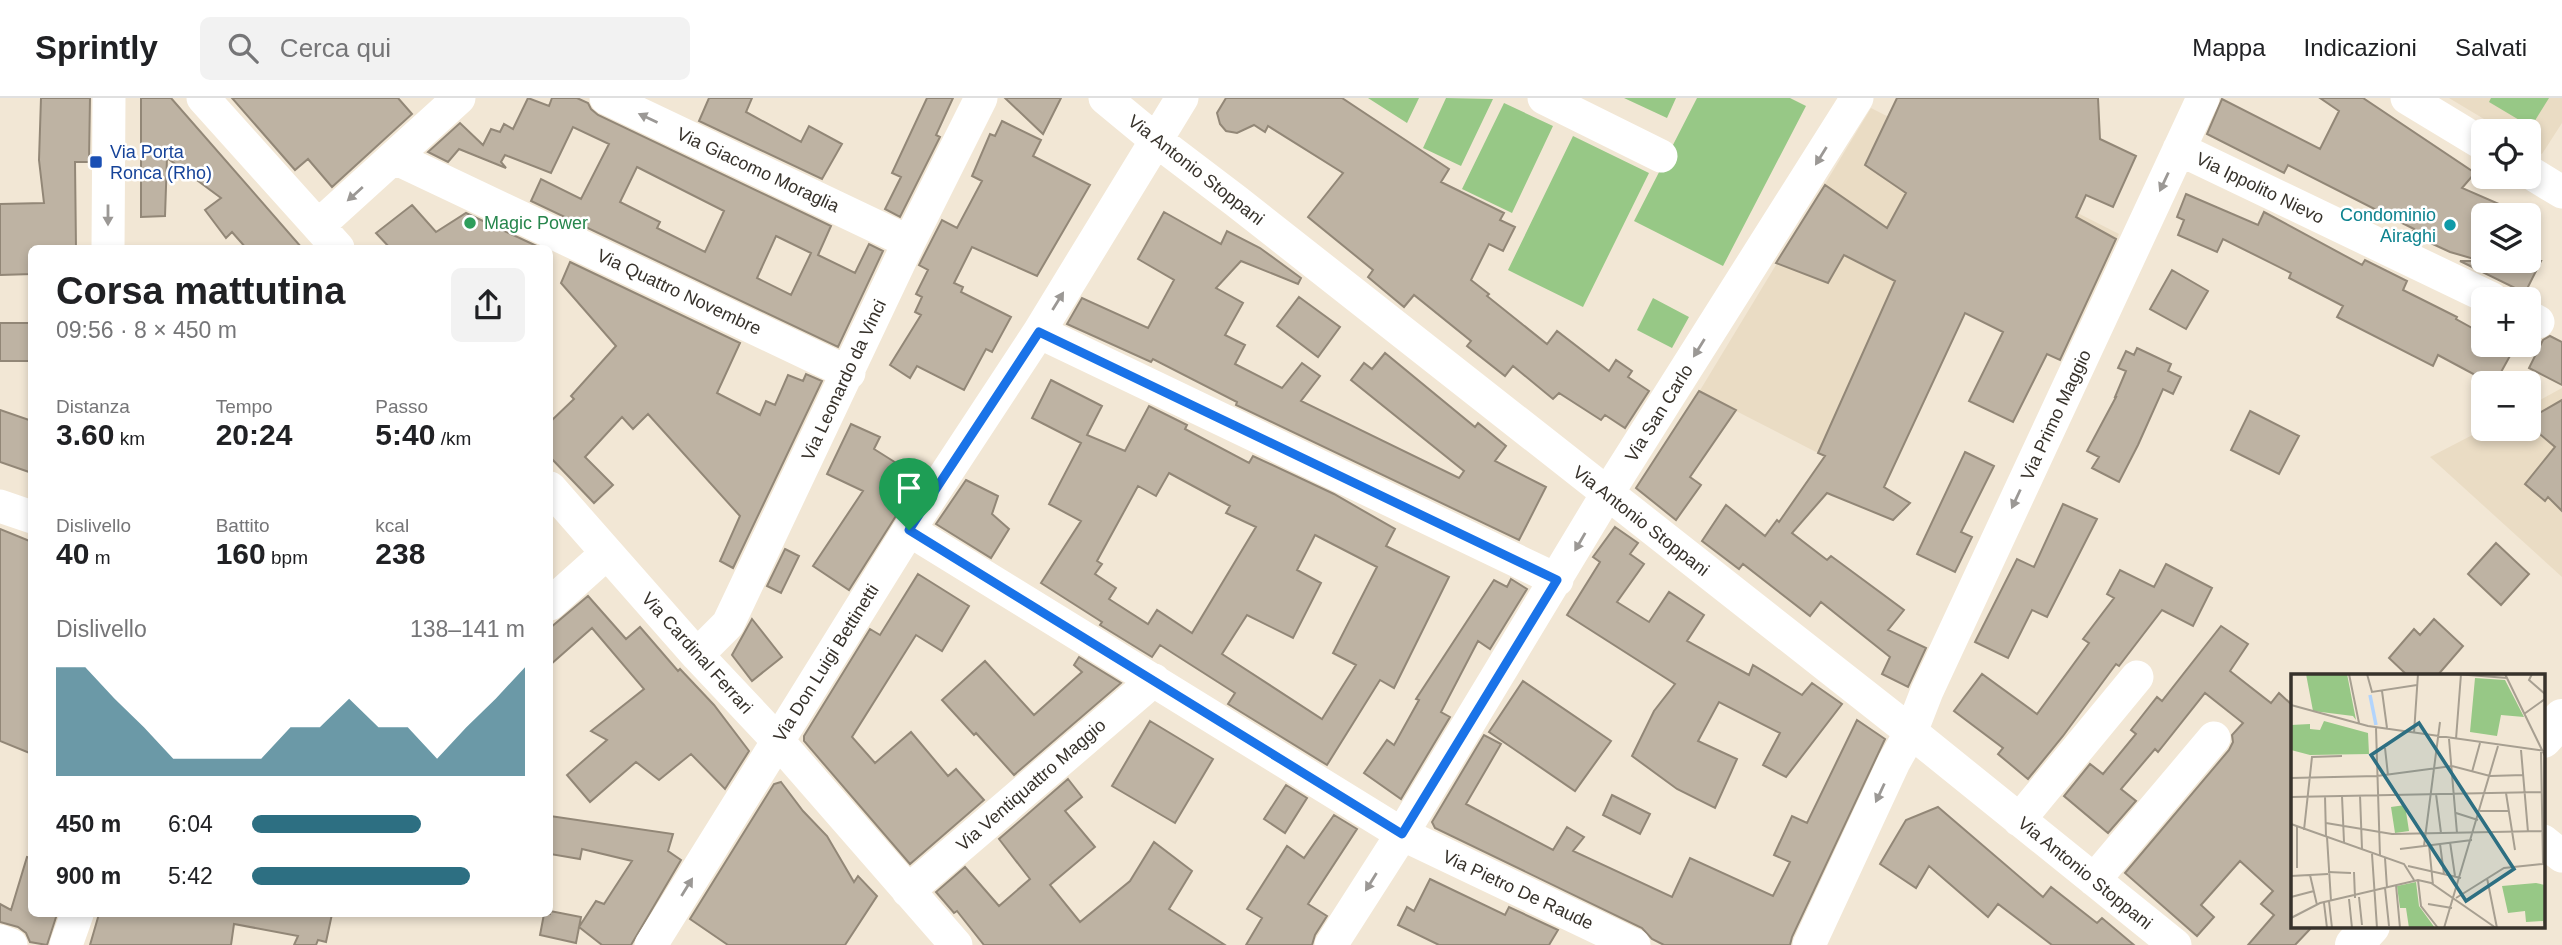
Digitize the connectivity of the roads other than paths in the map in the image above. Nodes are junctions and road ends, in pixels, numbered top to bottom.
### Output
1 (109, 98) edge
2 (203, 98) edge
3 (459, 98) edge
4 (606, 98) edge
5 (981, 98) edge
6 (1105, 98) edge
7 (1182, 98) edge
8 (1544, 98) edge
9 (1857, 98) edge
10 (2203, 98) edge
11 (2407, 98) edge
12 (2471, 137) edge
13 (1157, 141) junction
14 (2179, 149) junction
15 (1661, 156) dead end
16 (395, 158) junction
17 (2541, 179) edge
18 (2562, 192) edge
19 (328, 237) edge
20 (909, 242) junction
21 (108, 245) edge
22 (2471, 289) edge
23 (1039, 332) junction
24 (849, 373) junction
25 (553, 491) edge
26 (1607, 494) junction
27 (0, 506) edge
28 (28, 516) edge
29 (909, 530) junction
30 (607, 553) junction
31 (1557, 580) junction
32 (553, 601) edge
33 (697, 655) junction
34 (2137, 677) dead end
35 (1154, 680) junction
36 (2562, 718) edge
37 (1911, 732) junction
38 (2214, 738) dead end
39 (2544, 738) edge
40 (778, 740) junction
41 (2019, 820) junction
42 (1402, 834) junction
43 (2544, 842) edge
44 (2562, 856) edge
45 (2094, 880) junction
46 (908, 891) junction
47 (76, 917) edge
48 (2369, 928) edge
49 (0, 941) edge
50 (11, 945) edge
51 (66, 945) edge
52 (651, 945) edge
53 (956, 945) edge
54 (1331, 945) edge
55 (1634, 945) edge
56 (1809, 945) edge
57 (2175, 945) edge
58 (2354, 945) edge

1 -> 21 street
2 - 19 street
3 - 16 street
20 -> 4 street, Via Giacomo Moraglia
5 - 20 street, Via Leonardo da Vinci
6 - 13 street, Via Antonio Stoppani
7 - 13 street, Via Don Luigi Bettinetti
8 - 15 street
9 -> 26 street, Via San Carlo
10 - 14 street, Via Primo Maggio
11 - 12 street
23 -> 13 street, Via Don Luigi Bettinetti
13 - 26 street, Via Antonio Stoppani
14 - 22 street, Via Ippolito Nievo
14 -> 37 street, Via Primo Maggio
16 -> 19 street
16 - 24 street, Via Quattro Novembre
17 - 18 street
20 - 24 street, Via Leonardo da Vinci
23 - 29 street, Via Don Luigi Bettinetti
23 - 31 street
24 - 33 street, Via Leonardo da Vinci
25 - 30 street, Via Cardinal Ferrari
26 -> 31 street, Via San Carlo
26 - 37 street, Via Antonio Stoppani
27 - 28 street
29 - 35 street, Via Pietro De Raude
29 - 40 street, Via Don Luigi Bettinetti
30 - 32 street
30 - 33 street, Via Cardinal Ferrari
31 - 42 street, Via San Carlo
33 - 40 street, Via Cardinal Ferrari
34 - 41 street
35 - 42 street, Via Pietro De Raude
35 - 46 street, Via Ventiquattro Maggio
36 - 39 main road
37 - 41 street, Via Antonio Stoppani
37 -> 56 street, Via Primo Maggio
38 - 45 street
40 - 46 street, Via Cardinal Ferrari
52 -> 40 street, Via Don Luigi Bettinetti
41 - 45 street, Via Antonio Stoppani
42 -> 54 street, Via San Carlo
42 - 55 street, Via Pietro De Raude
43 - 44 street
45 - 57 street, Via Antonio Stoppani
46 - 53 street, Via Cardinal Ferrari
47 - 51 street
48 - 58 main road
49 - 50 street

